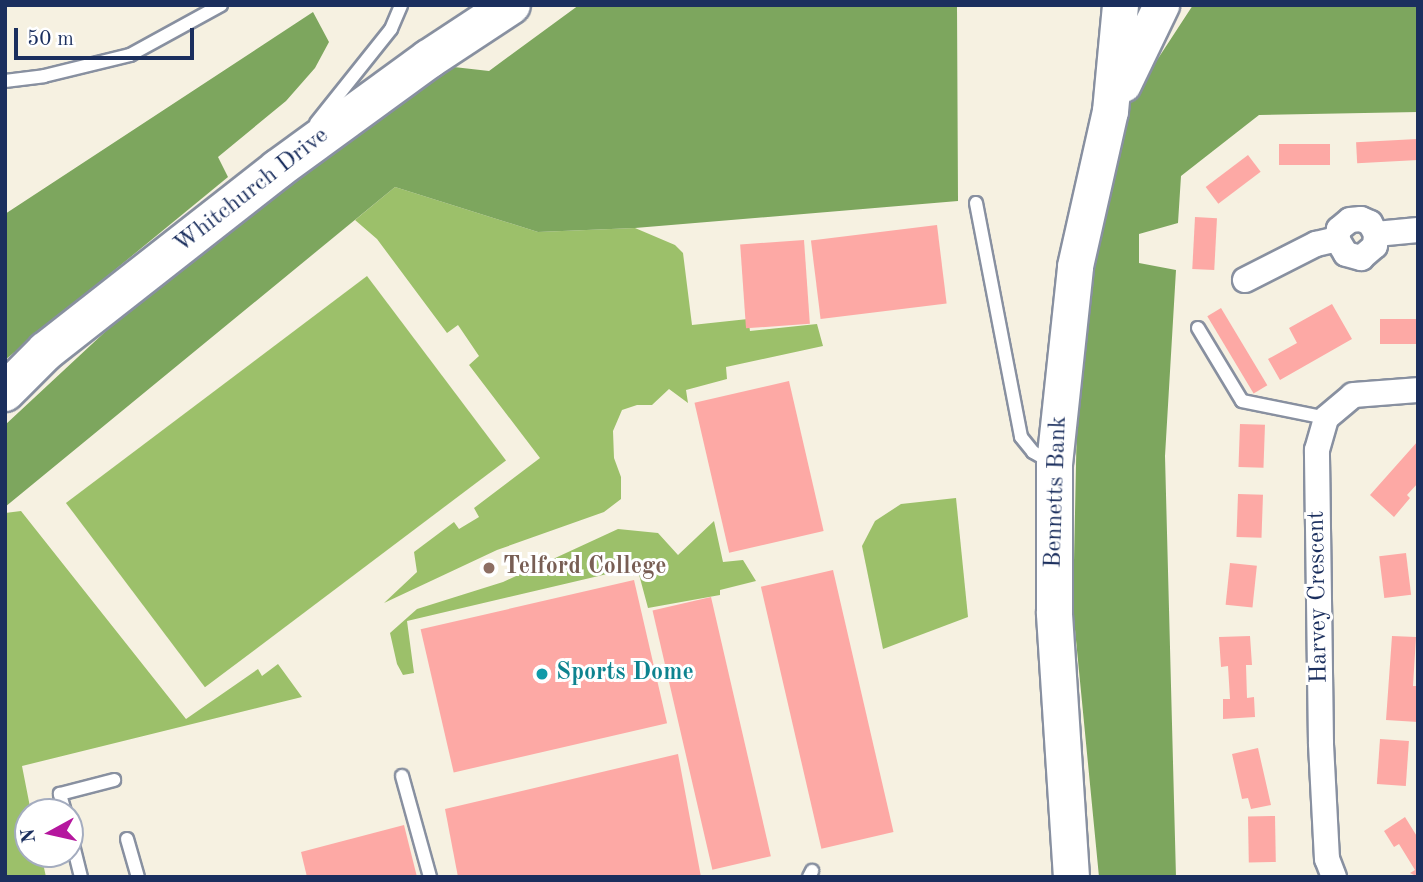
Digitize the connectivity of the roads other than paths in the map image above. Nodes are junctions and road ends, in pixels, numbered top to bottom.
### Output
1 (221, 5) edge
2 (401, 5) edge
3 (511, 5) edge
4 (1120, 5) edge
5 (1161, 5) edge
6 (5, 81) edge
7 (1110, 111) junction
8 (278, 169) junction
9 (975, 203) dead end
10 (1418, 230) edge
11 (1245, 279) dead end
12 (1198, 328) dead end
13 (1418, 390) edge
14 (5, 392) edge
15 (1326, 418) junction
16 (1054, 464) junction
17 (402, 776) dead end
18 (114, 780) dead end
19 (61, 798) edge
20 (127, 839) dead end
21 (138, 877) edge
22 (430, 877) edge
23 (1071, 877) edge
24 (1334, 877) edge

1 - 6 lane
2 - 8 lane
3 - 8 main road, Whitchurch Drive
4 - 7 main road, Bennetts Bank
5 - 7 main road, Bennetts Bank
7 - 16 main road, Bennetts Bank
8 - 14 main road, Whitchurch Drive
9 - 16 lane
10 - 11 street
12 - 15 lane
13 - 15 street
15 - 24 street, Harvey Crescent
16 - 23 main road, Bennetts Bank
17 - 22 lane
18 - 19 lane
20 - 21 lane

